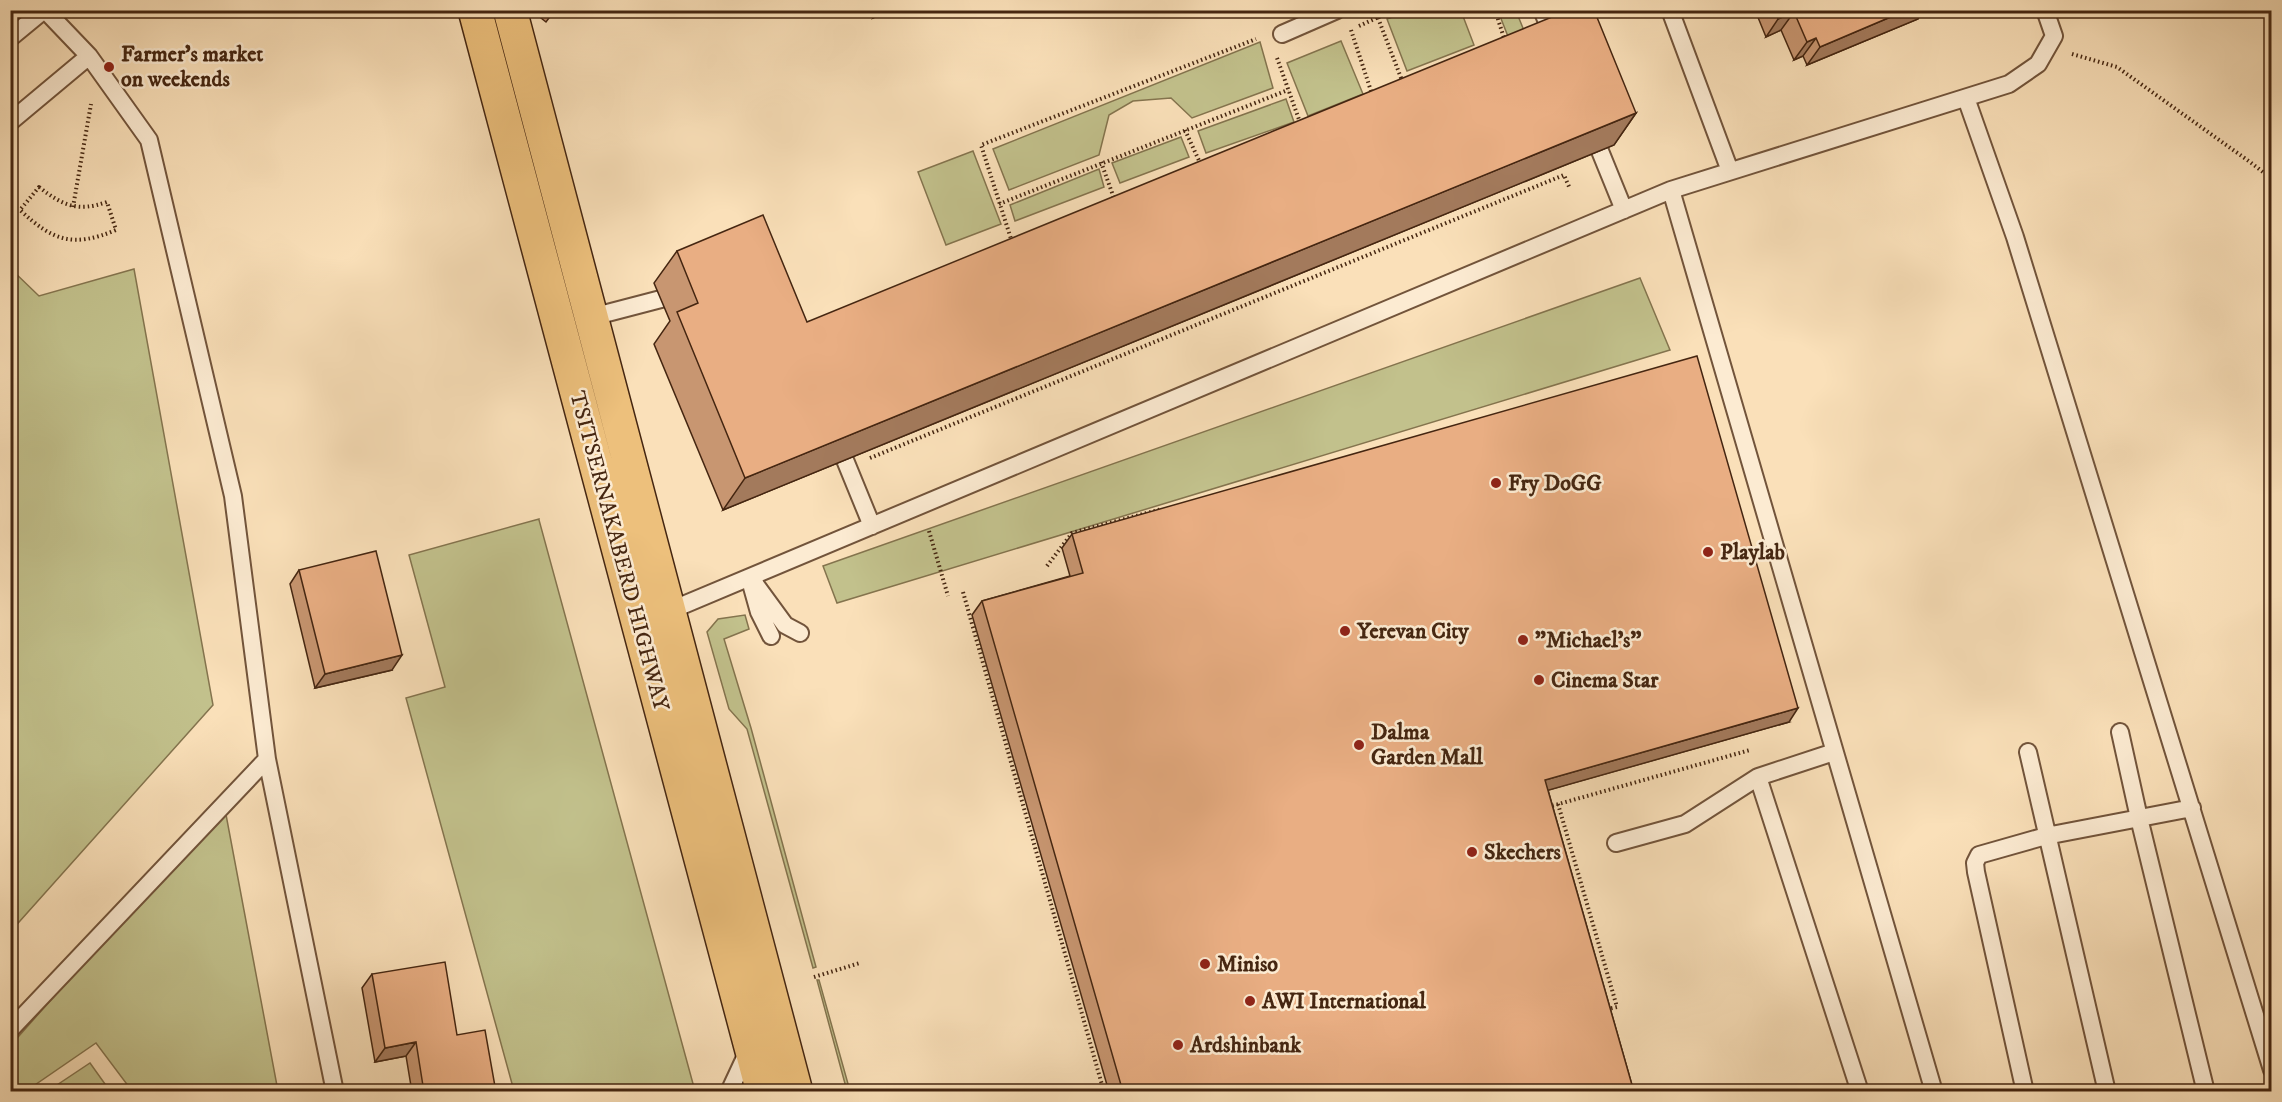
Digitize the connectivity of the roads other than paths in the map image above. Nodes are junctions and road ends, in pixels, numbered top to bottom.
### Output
1 (45, 10) edge
2 (475, 10) edge
3 (510, 10) edge
4 (1336, 10) edge
5 (1542, 10) edge
6 (1670, 10) edge
7 (2045, 10) edge
8 (1281, 34) dead end
9 (1552, 35) edge
10 (10, 38) edge
11 (93, 62) junction
12 (1966, 98) junction
13 (10, 122) edge
14 (1600, 151) edge
15 (1730, 171) junction
16 (1671, 190) junction
17 (1624, 210) junction
18 (661, 299) dead end
19 (592, 317) junction
20 (847, 463) edge
21 (872, 526) junction
22 (750, 577) junction
23 (669, 611) junction
24 (800, 633) dead end
25 (771, 636) dead end
26 (2120, 732) dead end
27 (1834, 752) junction
28 (2028, 752) dead end
29 (267, 759) junction
30 (1758, 777) junction
31 (2192, 808) junction
32 (2139, 818) junction
33 (2046, 836) junction
34 (1616, 843) dead end
35 (10, 1030) edge
36 (751, 1046) junction
37 (2271, 1070) edge
38 (335, 1092) edge
39 (729, 1092) edge
40 (763, 1092) edge
41 (796, 1092) edge
42 (1860, 1092) edge
43 (1934, 1092) edge
44 (2025, 1092) edge
45 (2107, 1092) edge
46 (2206, 1092) edge

1 - 10 lane
1 - 11 lane
2 - 36 main road, TSITSERNAKABERD HIGHWAY
3 - 19 main road, TSITSERNAKABERD HIGHWAY
4 - 8 lane
5 - 9 lane
6 - 15 lane
7 - 12 lane
11 - 13 lane
11 - 29 lane
12 - 15 lane
12 - 31 lane
14 - 17 lane
15 - 16 lane
16 - 17 lane
16 - 27 lane
17 - 21 lane
18 - 19 lane
19 - 23 main road, TSITSERNAKABERD HIGHWAY
20 - 21 lane
21 - 22 lane
22 - 23 lane
22 - 24 lane
22 - 25 lane
23 - 41 main road, TSITSERNAKABERD HIGHWAY
26 - 32 lane
27 - 30 lane
27 - 43 lane
28 - 33 lane
29 - 35 lane
29 - 38 lane
30 - 34 lane
30 - 42 lane
31 - 32 lane
31 - 37 lane
32 - 33 lane
32 - 46 lane
33 - 44 lane
33 - 45 lane
36 - 39 lane
36 - 40 main road, TSITSERNAKABERD HIGHWAY

